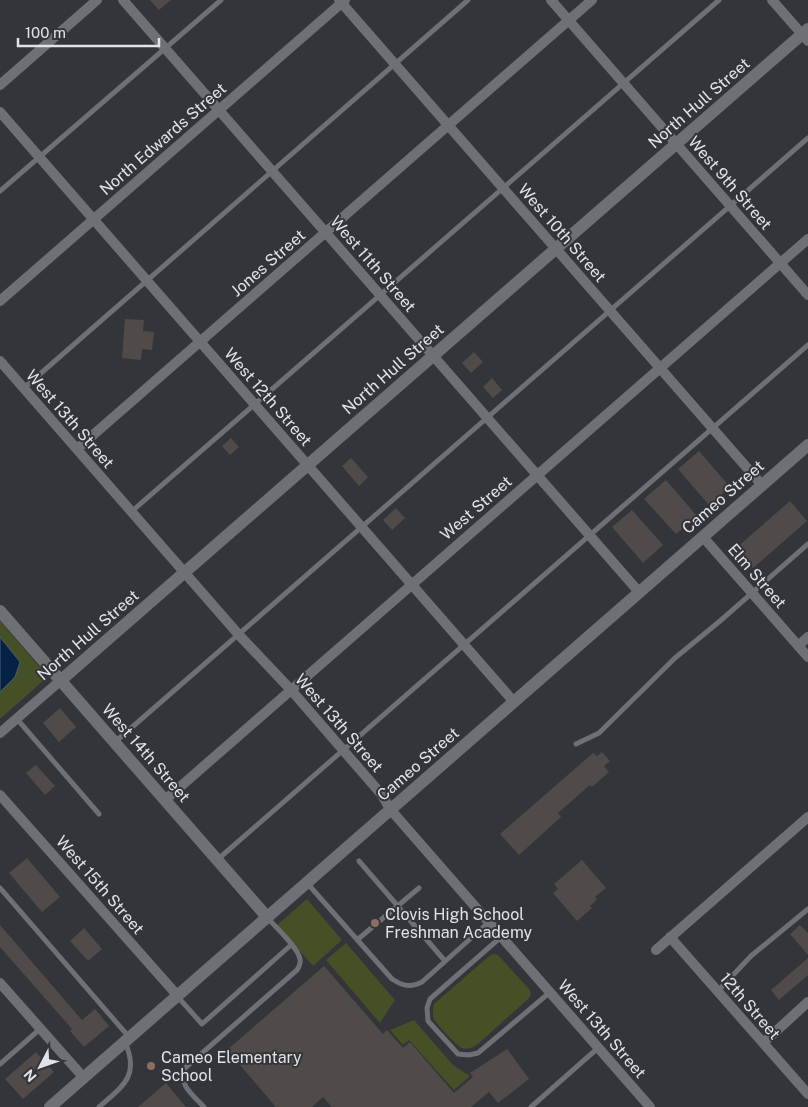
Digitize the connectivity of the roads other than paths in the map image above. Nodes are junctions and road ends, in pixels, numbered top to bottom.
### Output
1 (97, 0) edge
2 (123, 0) edge
3 (221, 0) edge
4 (468, 0) edge
5 (551, 0) edge
6 (592, 0) edge
7 (719, 0) edge
8 (772, 0) edge
9 (342, 1) edge
10 (569, 20) junction
11 (806, 35) edge
12 (165, 48) junction
13 (394, 63) junction
14 (623, 82) junction
15 (0, 85) edge
16 (219, 110) junction
17 (0, 112) edge
18 (448, 126) junction
19 (808, 138) edge
20 (676, 144) junction
21 (39, 157) junction
22 (272, 171) junction
23 (503, 188) junction
24 (0, 191) edge
25 (730, 206) junction
26 (93, 219) junction
27 (326, 232) junction
28 (808, 239) edge
29 (556, 249) junction
30 (781, 263) junction
31 (147, 281) junction
32 (380, 295) junction
33 (808, 295) edge
34 (0, 301) edge
35 (610, 311) junction
36 (200, 342) junction
37 (808, 345) edge
38 (433, 356) junction
39 (0, 362) edge
40 (660, 368) junction
41 (24, 389) junction
42 (254, 404) junction
43 (487, 418) junction
44 (713, 429) junction
45 (808, 445) edge
46 (77, 449) junction
47 (308, 465) junction
48 (537, 475) junction
49 (762, 485) junction
50 (131, 512) junction
51 (362, 527) junction
52 (590, 535) junction
53 (703, 537) junction
54 (808, 544) edge
55 (184, 573) junction
56 (412, 585) junction
57 (639, 592) junction
58 (752, 592) junction
59 (0, 611) edge
60 (239, 635) junction
61 (808, 637) edge
62 (464, 645) junction
63 (798, 646) junction
64 (808, 657) edge
65 (60, 680) junction
66 (292, 691) junction
67 (514, 702) junction
68 (16, 719) junction
69 (0, 733) edge
70 (114, 742) junction
71 (576, 744) dead end
72 (344, 751) junction
73 (0, 795) edge
74 (165, 800) junction
75 (390, 809) junction
76 (99, 814) dead end
77 (808, 818) edge
78 (217, 860) junction
79 (359, 861) dead end
80 (306, 882) junction
81 (0, 888) edge
82 (419, 888) dead end
83 (398, 905) junction
84 (808, 909) edge
85 (267, 917) junction
86 (489, 922) junction
87 (500, 937) junction
88 (670, 937) junction
89 (357, 940) junction
90 (291, 946) junction
91 (656, 950) dead end
92 (445, 961) junction
93 (0, 983) edge
94 (718, 991) junction
95 (549, 992) junction
96 (177, 995) junction
97 (808, 1002) edge
98 (40, 1029) junction
99 (127, 1039) junction
100 (763, 1042) junction
101 (599, 1048) junction
102 (0, 1064) edge
103 (84, 1078) junction
104 (808, 1093) edge
105 (50, 1107) edge
106 (99, 1107) edge
107 (204, 1107) edge
108 (531, 1107) edge
109 (650, 1107) edge

1 - 15 street
2 - 12 street, West 11th Street
3 - 12 lane
4 - 13 lane
5 - 10 street, West 9th Street
6 - 10 street, Jones Street
7 - 14 lane
8 - 11 street
9 - 13 street, West 10th Street
9 - 16 street, North Edwards Street
10 - 14 street, West 9th Street
10 - 18 street, Jones Street
11 - 20 street, North Hull Street
12 - 16 street, West 11th Street
12 - 21 lane
13 - 18 street, West 10th Street
13 - 22 lane
14 - 20 street, West 9th Street
14 - 23 lane
16 - 22 street, West 11th Street
16 - 26 street, North Edwards Street
17 - 21 street, West 12th Street
18 - 23 street, West 10th Street
18 - 27 street, Jones Street
19 - 25 lane
20 - 25 street, West 9th Street
20 - 29 street, North Hull Street
21 - 24 lane
21 - 26 street, West 12th Street
22 - 27 street, West 11th Street
22 - 31 lane
23 - 29 street, West 10th Street
23 - 32 lane
25 - 30 street, West 9th Street
25 - 35 lane
26 - 31 street, West 12th Street
26 - 34 street, North Edwards Street
27 - 32 street, West 11th Street
27 - 36 street, Jones Street
28 - 30 street, West Street
29 - 35 street, West 10th Street
29 - 38 street, North Hull Street
30 - 33 street, West 9th Street
30 - 40 street, West Street
31 - 36 street, West 12th Street
31 - 41 lane
32 - 38 street, West 11th Street
32 - 42 lane
35 - 40 street, West 10th Street
35 - 43 lane
36 - 42 street, West 12th Street
36 - 46 street, Jones Street
37 - 44 lane
38 - 43 street, West 11th Street
38 - 47 street, North Hull Street
39 - 41 street, West 13th Street
40 - 44 street, West 10th Street
40 - 48 street, West Street
41 - 46 street, West 13th Street
42 - 47 street, West 12th Street
42 - 50 lane
43 - 48 street, West 11th Street
43 - 51 lane
44 - 49 street, West 10th Street
44 - 52 lane
45 - 49 street, Cameo Street
46 - 50 street, West 13th Street
47 - 51 street, West 12th Street
47 - 55 street, North Hull Street
48 - 52 street, West 11th Street
48 - 56 street, West Street
49 - 53 street, Cameo Street
50 - 55 street, West 13th Street
51 - 56 street, West 12th Street
51 - 60 lane
52 - 57 street, West 11th Street
52 - 62 lane
53 - 57 street, Cameo Street
53 - 58 street, Elm Street
54 - 58 lane
55 - 60 street, West 13th Street
55 - 65 street, North Hull Street
56 - 62 street, West 12th Street
56 - 66 street, West Street
57 - 67 street, Cameo Street
58 - 63 street, Elm Street
58 - 71 lane
59 - 65 street, West 14th Street
60 - 66 street, West 13th Street
60 - 70 lane
61 - 63 street
62 - 67 street, West 12th Street
62 - 72 lane
63 - 64 street, Elm Street
65 - 68 street, North Hull Street
65 - 70 street, West 14th Street
66 - 72 street, West 13th Street
66 - 74 street, West Street
67 - 75 street, Cameo Street
68 - 69 street, North Hull Street
68 - 76 lane
70 - 74 street, West 14th Street
72 - 75 street, West 13th Street
72 - 78 lane
73 - 96 street, West 15th Street
74 - 78 street, West 14th Street
75 - 80 street, Cameo Street
75 - 86 street, West 13th Street
77 - 88 street
78 - 85 street, West 14th Street
79 - 83 lane
80 - 85 street, Cameo Street
80 - 89 lane
81 - 99 lane
82 - 83 lane
83 - 89 lane
83 - 92 lane
84 - 94 lane
85 - 90 lane
85 - 96 street, Cameo Street
86 - 87 street, West 13th Street
86 - 92 lane
87 - 95 street, West 13th Street
87 - 95 lane
88 - 91 street
88 - 94 street, 12th Street
89 - 92 lane
90 - 96 lane
90 - 107 lane
93 - 98 street
94 - 100 street, 12th Street
95 - 101 street, West 13th Street
96 - 99 street, Cameo Street
97 - 100 street
98 - 102 lane
98 - 103 street
99 - 103 street, Cameo Street
99 - 106 lane
100 - 104 street, 12th Street
101 - 108 lane
101 - 109 street, West 13th Street
103 - 105 street, Cameo Street

